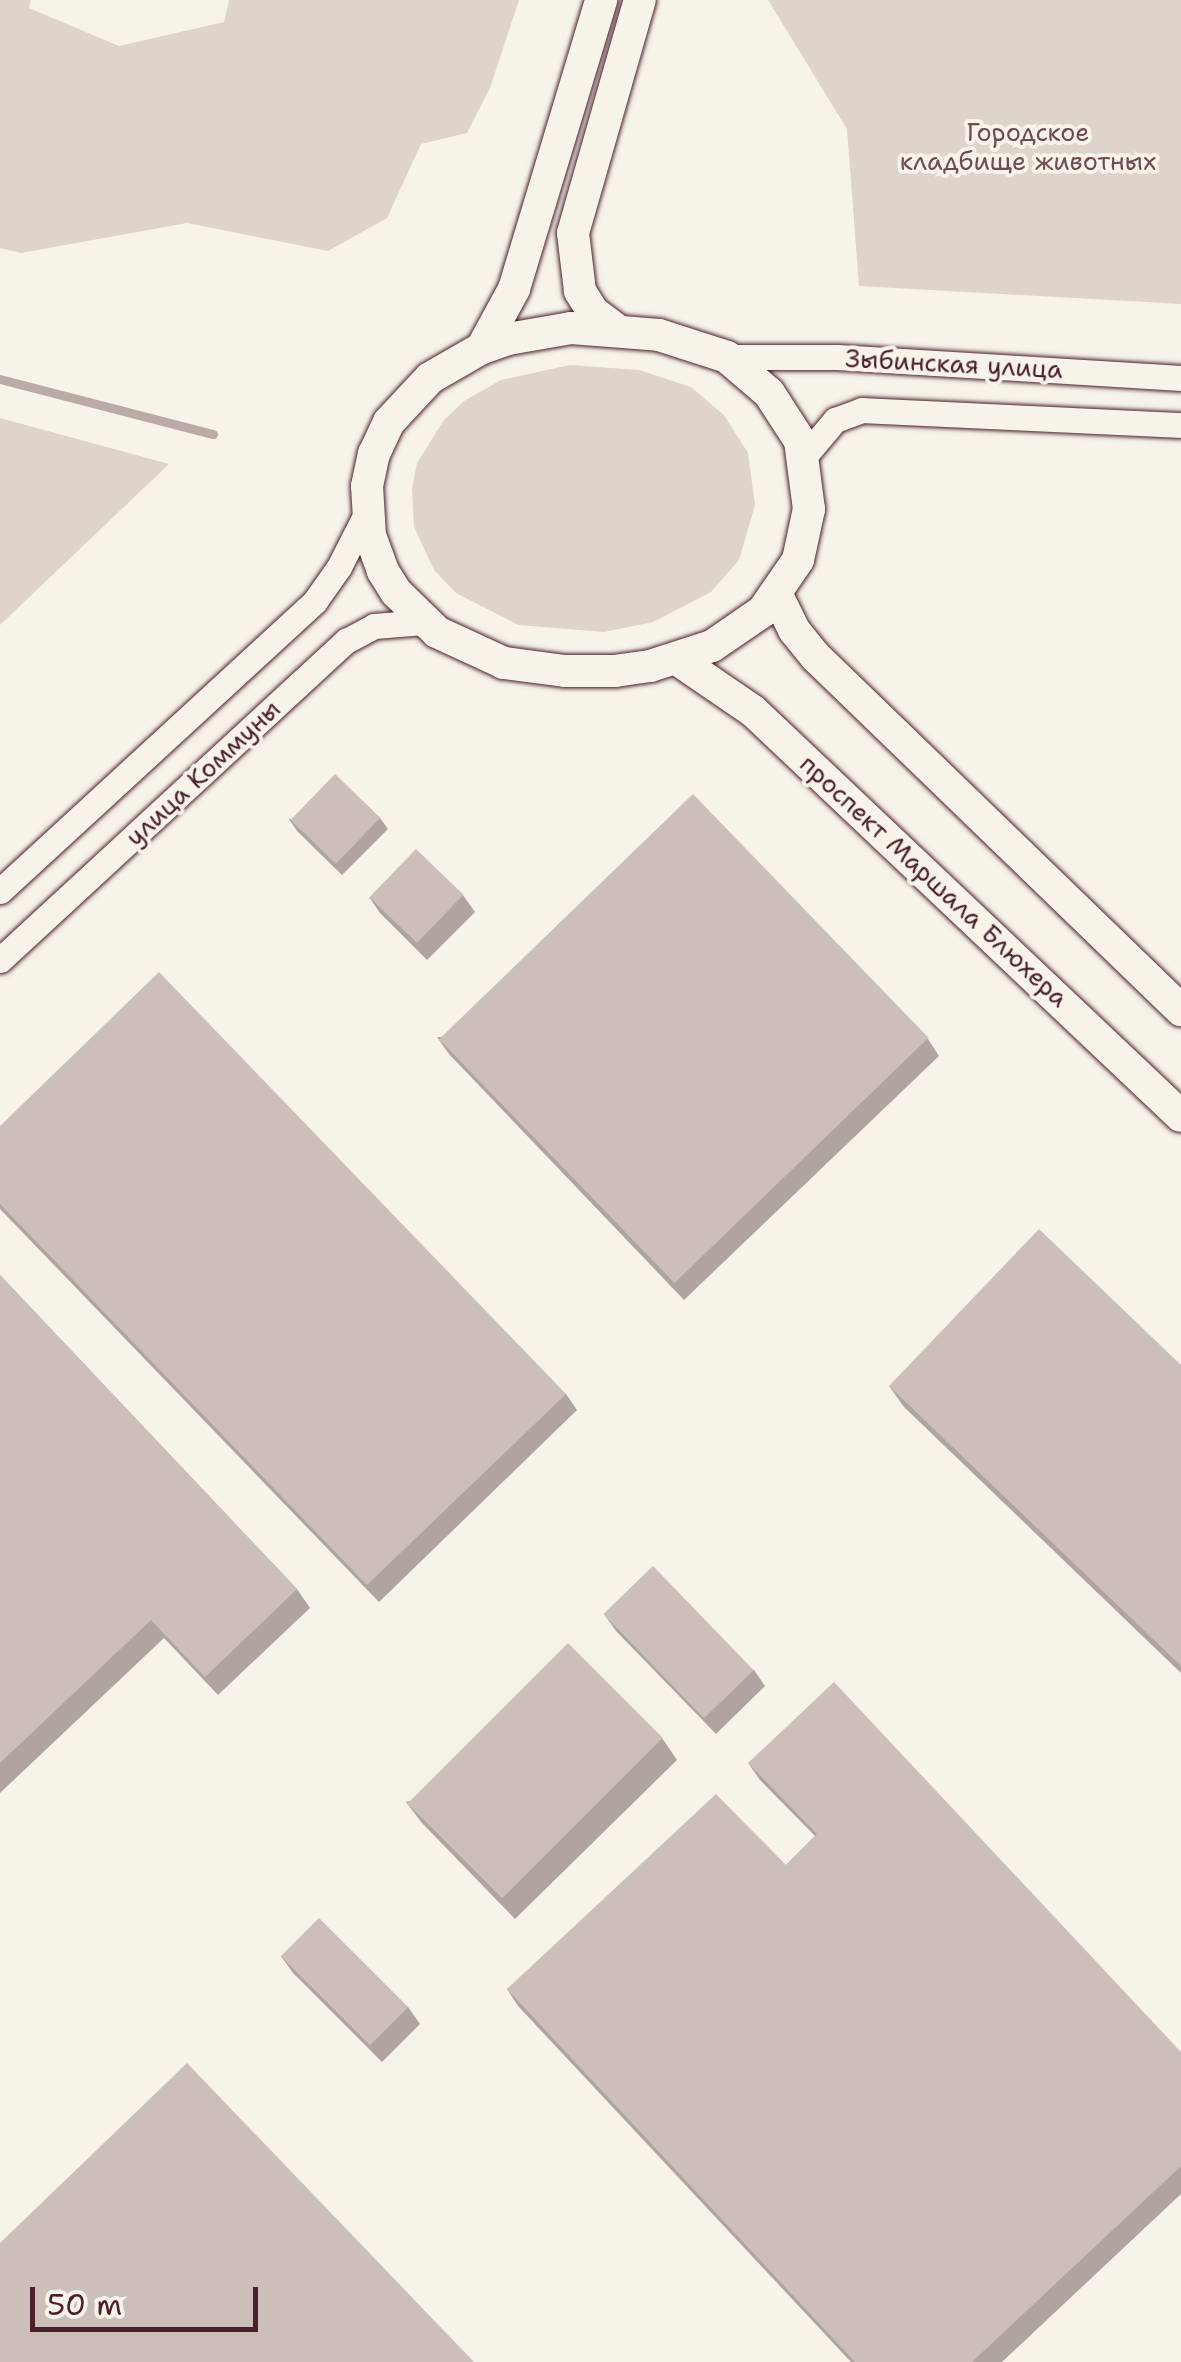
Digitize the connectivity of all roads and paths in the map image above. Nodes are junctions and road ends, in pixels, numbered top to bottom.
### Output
1 (601, 0) edge
2 (640, 0) edge
3 (617, 330) junction
4 (482, 348) junction
5 (726, 357) junction
6 (1181, 378) edge
7 (1181, 425) edge
8 (803, 458) junction
9 (367, 512) junction
10 (777, 595) junction
11 (424, 622) junction
12 (677, 659) junction
13 (0, 890) edge
14 (0, 960) edge
15 (1181, 1010) edge
16 (1181, 1116) edge

1 - 4 street
2 - 3 street
3 - 4 street
3 - 5 street
4 - 9 street
5 - 6 street, Зыбинская улица
5 - 8 street
7 - 8 street, Зыбинская улица
8 - 10 street
9 - 11 street
9 - 13 street, улица Коммуны
10 - 12 street
10 - 15 street
11 - 12 street
11 - 14 street, улица Коммуны
12 - 16 street, проспект Маршала Блюхера

